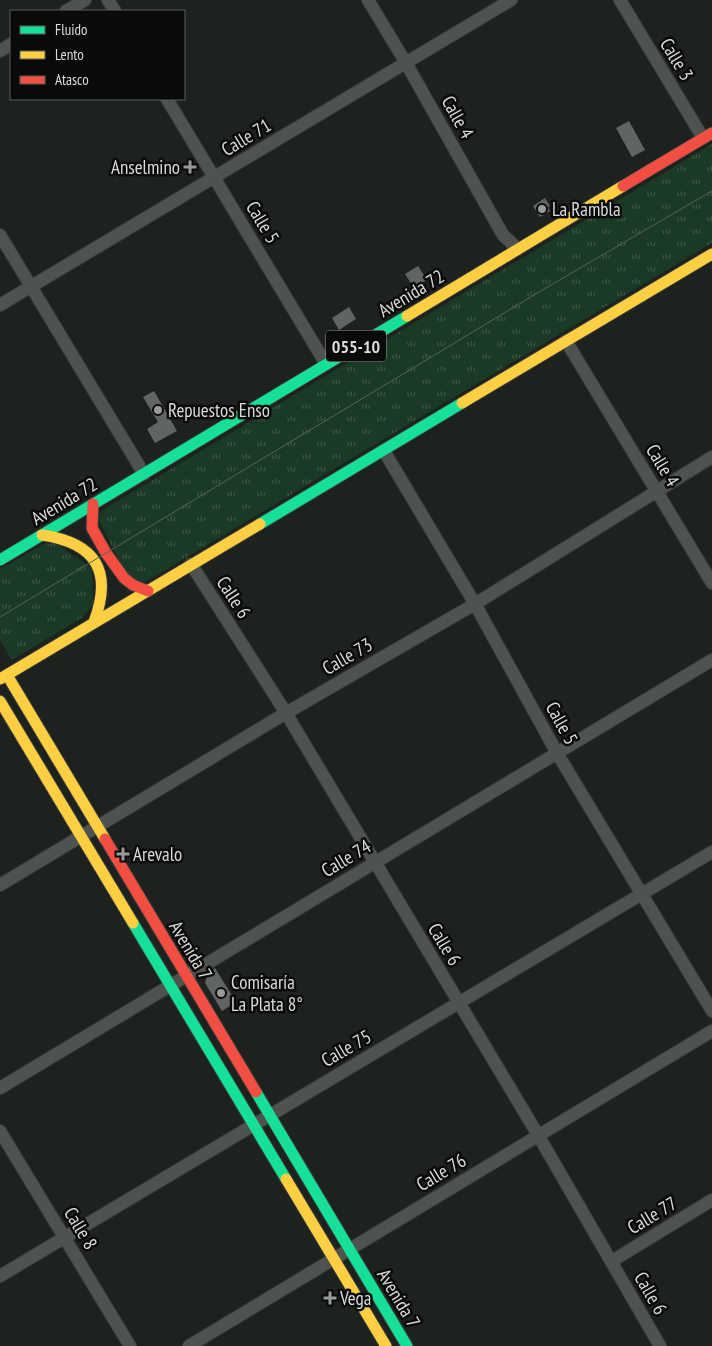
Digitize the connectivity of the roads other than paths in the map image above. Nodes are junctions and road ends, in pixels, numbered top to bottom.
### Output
1 (85, 0) edge
2 (368, 0) edge
3 (511, 0) edge
4 (620, 0) edge
5 (68, 10) edge
6 (406, 63) junction
7 (168, 100) edge
8 (707, 135) edge
9 (214, 177) junction
10 (0, 235) edge
11 (518, 249) junction
12 (712, 254) edge
13 (31, 287) junction
14 (0, 305) edge
15 (566, 341) junction
16 (326, 364) junction
17 (384, 450) junction
18 (712, 457) edge
19 (144, 474) junction
20 (657, 491) junction
21 (93, 504) junction
22 (42, 535) junction
23 (0, 560) edge
24 (191, 564) junction
25 (712, 583) edge
26 (148, 590) junction
27 (475, 604) junction
28 (94, 622) junction
29 (712, 660) edge
30 (3, 677) edge
31 (0, 701) edge
32 (286, 713) junction
33 (557, 754) junction
34 (97, 827) junction
35 (81, 836) junction
36 (712, 852) edge
37 (375, 862) junction
38 (0, 885) edge
39 (642, 894) junction
40 (186, 976) junction
41 (171, 985) junction
42 (459, 1003) junction
43 (712, 1011) edge
44 (712, 1031) edge
45 (0, 1088) edge
46 (269, 1115) junction
47 (254, 1125) junction
48 (0, 1130) edge
49 (538, 1136) junction
50 (712, 1200) edge
51 (65, 1238) junction
52 (349, 1249) junction
53 (334, 1258) junction
54 (612, 1261) junction
55 (0, 1276) edge
56 (130, 1346) edge
57 (189, 1346) edge
58 (386, 1346) edge
59 (407, 1346) edge
60 (660, 1346) edge

1 - 5 street
2 - 6 street, Calle 4
3 - 6 street, Calle 71
4 - 8 street, Calle 3
6 - 9 street, Calle 71
6 - 11 street, Calle 4
7 - 9 street, Calle 5
8 - 11 main road, Avenida 72 / 055-10
9 - 13 street, Calle 71
9 - 16 street, Calle 5
10 - 13 street
11 - 16 main road, Avenida 72 / 055-10
12 - 15 main road
13 - 14 street, Calle 71
13 - 19 street
15 - 17 main road
15 - 20 street, Calle 4
16 - 19 main road, Avenida 72 / 055-10
17 - 24 main road
17 - 27 street, Calle 5
18 - 20 street, Calle 73
19 - 21 main road, Avenida 72 / 055-10
20 - 25 street, Calle 4
20 - 27 street, Calle 73
21 - 22 main road, Avenida 72 / 055-10
21 - 26 main road
22 - 23 main road, Avenida 72 / 055-10
22 - 28 main road
24 - 26 main road
24 - 32 street, Calle 6
26 - 28 main road
27 - 32 street, Calle 73
27 - 33 street, Calle 5
28 - 30 main road
29 - 33 street, Calle 74
30 - 34 main road, Avenida 7
31 - 35 main road, Avenida 7
32 - 34 street, Calle 73
32 - 37 street, Calle 6
33 - 37 street, Calle 74
33 - 39 street, Calle 5
34 - 35 street, Calle 73
34 - 40 main road, Avenida 7
35 - 38 street, Calle 73
35 - 41 main road, Avenida 7
36 - 39 street, Calle 75
37 - 40 street, Calle 74
37 - 42 street, Calle 6
39 - 42 street, Calle 75
39 - 43 street, Calle 5
40 - 41 street, Calle 74
40 - 46 main road, Avenida 7
41 - 45 street, Calle 74
41 - 47 main road, Avenida 7
42 - 46 street, Calle 75
42 - 49 street, Calle 6
44 - 49 street, Calle 76
46 - 47 street, Calle 75
46 - 52 main road, Avenida 7
47 - 51 street, Calle 75
47 - 53 main road, Avenida 7
48 - 51 street, Calle 8
49 - 52 street, Calle 76
49 - 54 street, Calle 6
50 - 54 street, Calle 77
51 - 55 street, Calle 75
51 - 56 street, Calle 8
52 - 53 street, Calle 76
52 - 59 main road, Avenida 7
53 - 57 street, Calle 76
53 - 58 main road, Avenida 7
54 - 60 street, Calle 6

